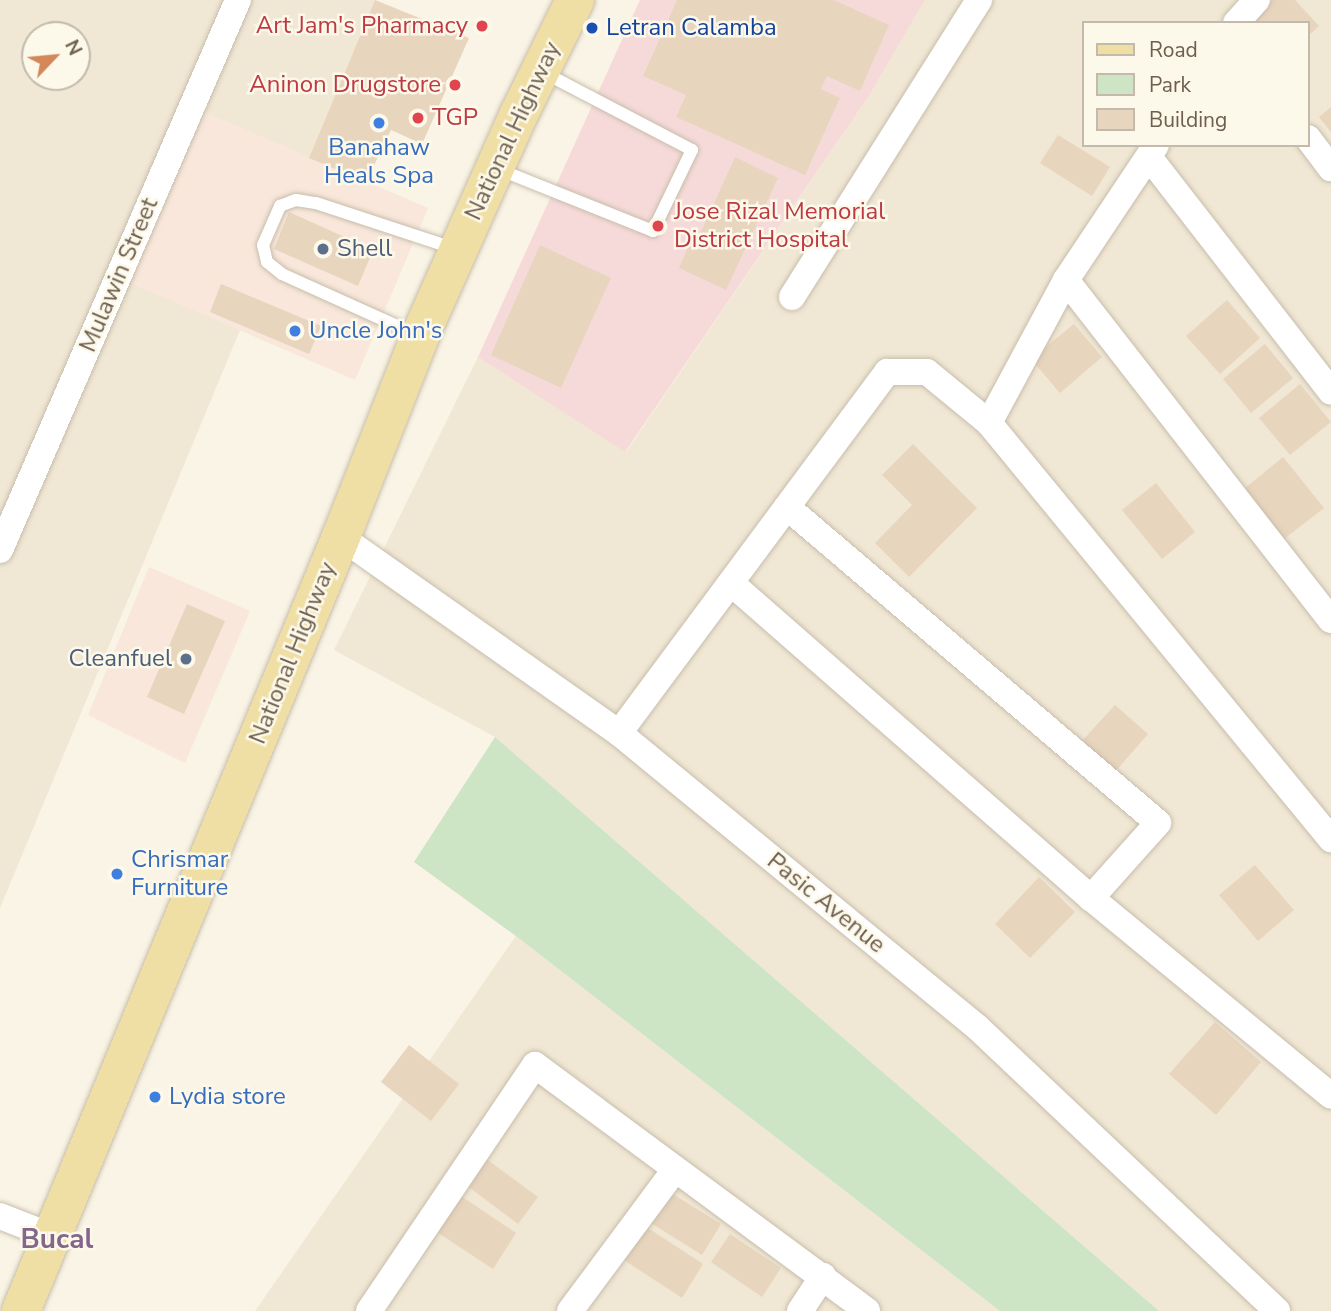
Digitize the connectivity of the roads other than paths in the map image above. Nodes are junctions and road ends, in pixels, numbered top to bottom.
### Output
1 (238, 0) edge
2 (575, 0) edge
3 (979, 0) edge
4 (1257, 0) edge
5 (1238, 21) edge
6 (541, 71) junction
7 (1310, 141) edge
8 (1153, 151) edge
9 (495, 167) junction
10 (1331, 168) edge
11 (457, 249) junction
12 (1066, 280) junction
13 (792, 297) dead end
14 (419, 336) junction
15 (1331, 392) edge
16 (989, 423) junction
17 (787, 507) junction
18 (341, 537) junction
19 (0, 550) edge
20 (731, 583) junction
21 (1331, 620) edge
22 (619, 733) junction
23 (1331, 839) edge
24 (1091, 898) junction
25 (1331, 1096) edge
26 (674, 1171) junction
27 (0, 1216) edge
28 (54, 1237) junction
29 (823, 1276) junction
30 (21, 1311) edge
31 (369, 1311) edge
32 (570, 1311) edge
33 (800, 1311) edge
34 (867, 1311) edge
35 (1277, 1311) edge

1 - 19 street, Mulawin Street
2 - 6 main road, National Highway
3 - 13 street
4 - 5 street
6 - 9 main road, National Highway
6 - 9 lane
7 - 10 street
8 - 12 street
8 - 15 street
9 - 11 main road, National Highway
11 - 14 main road, National Highway
11 - 14 lane
12 - 16 street
12 - 21 street
14 - 18 main road, National Highway
16 - 17 street
16 - 23 street
17 - 20 street
17 - 24 street
18 - 22 street, Pasic Avenue
18 - 28 main road, National Highway
20 - 22 street
20 - 24 street
22 - 35 street, Pasic Avenue
24 - 25 street
26 - 29 street
26 - 31 street
26 - 32 street
27 - 28 street
28 - 30 main road, National Highway
29 - 33 street
29 - 34 street

